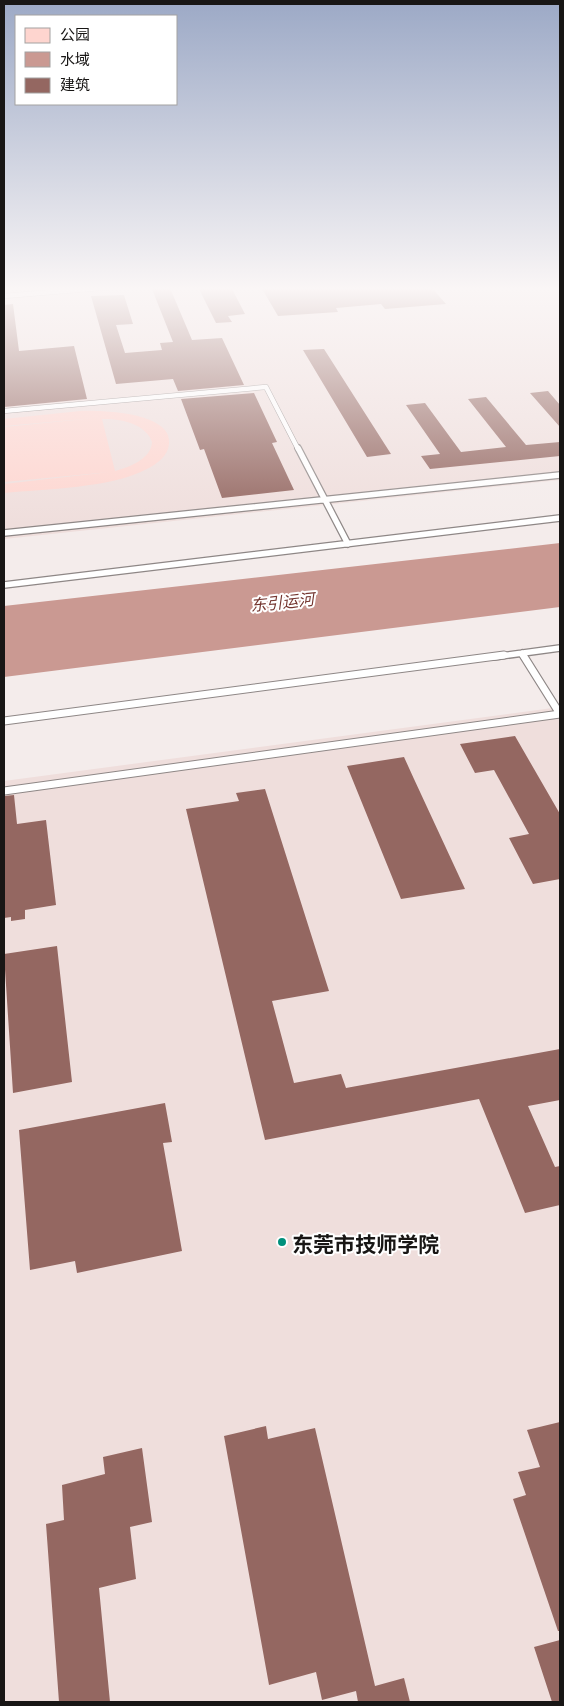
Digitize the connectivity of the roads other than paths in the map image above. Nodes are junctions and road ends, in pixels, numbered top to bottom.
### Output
1 (4, 411) edge
2 (560, 475) edge
3 (325, 499) junction
4 (560, 518) edge
5 (4, 533) edge
6 (348, 544) junction
7 (4, 584) edge
8 (560, 648) edge
9 (522, 653) junction
10 (560, 714) edge
11 (4, 721) edge
12 (4, 791) edge

1 - 3 lane
2 - 3 lane
3 - 5 lane
3 - 6 lane
4 - 6 lane
6 - 7 lane
8 - 9 lane
9 - 10 lane
9 - 11 lane
10 - 12 lane

